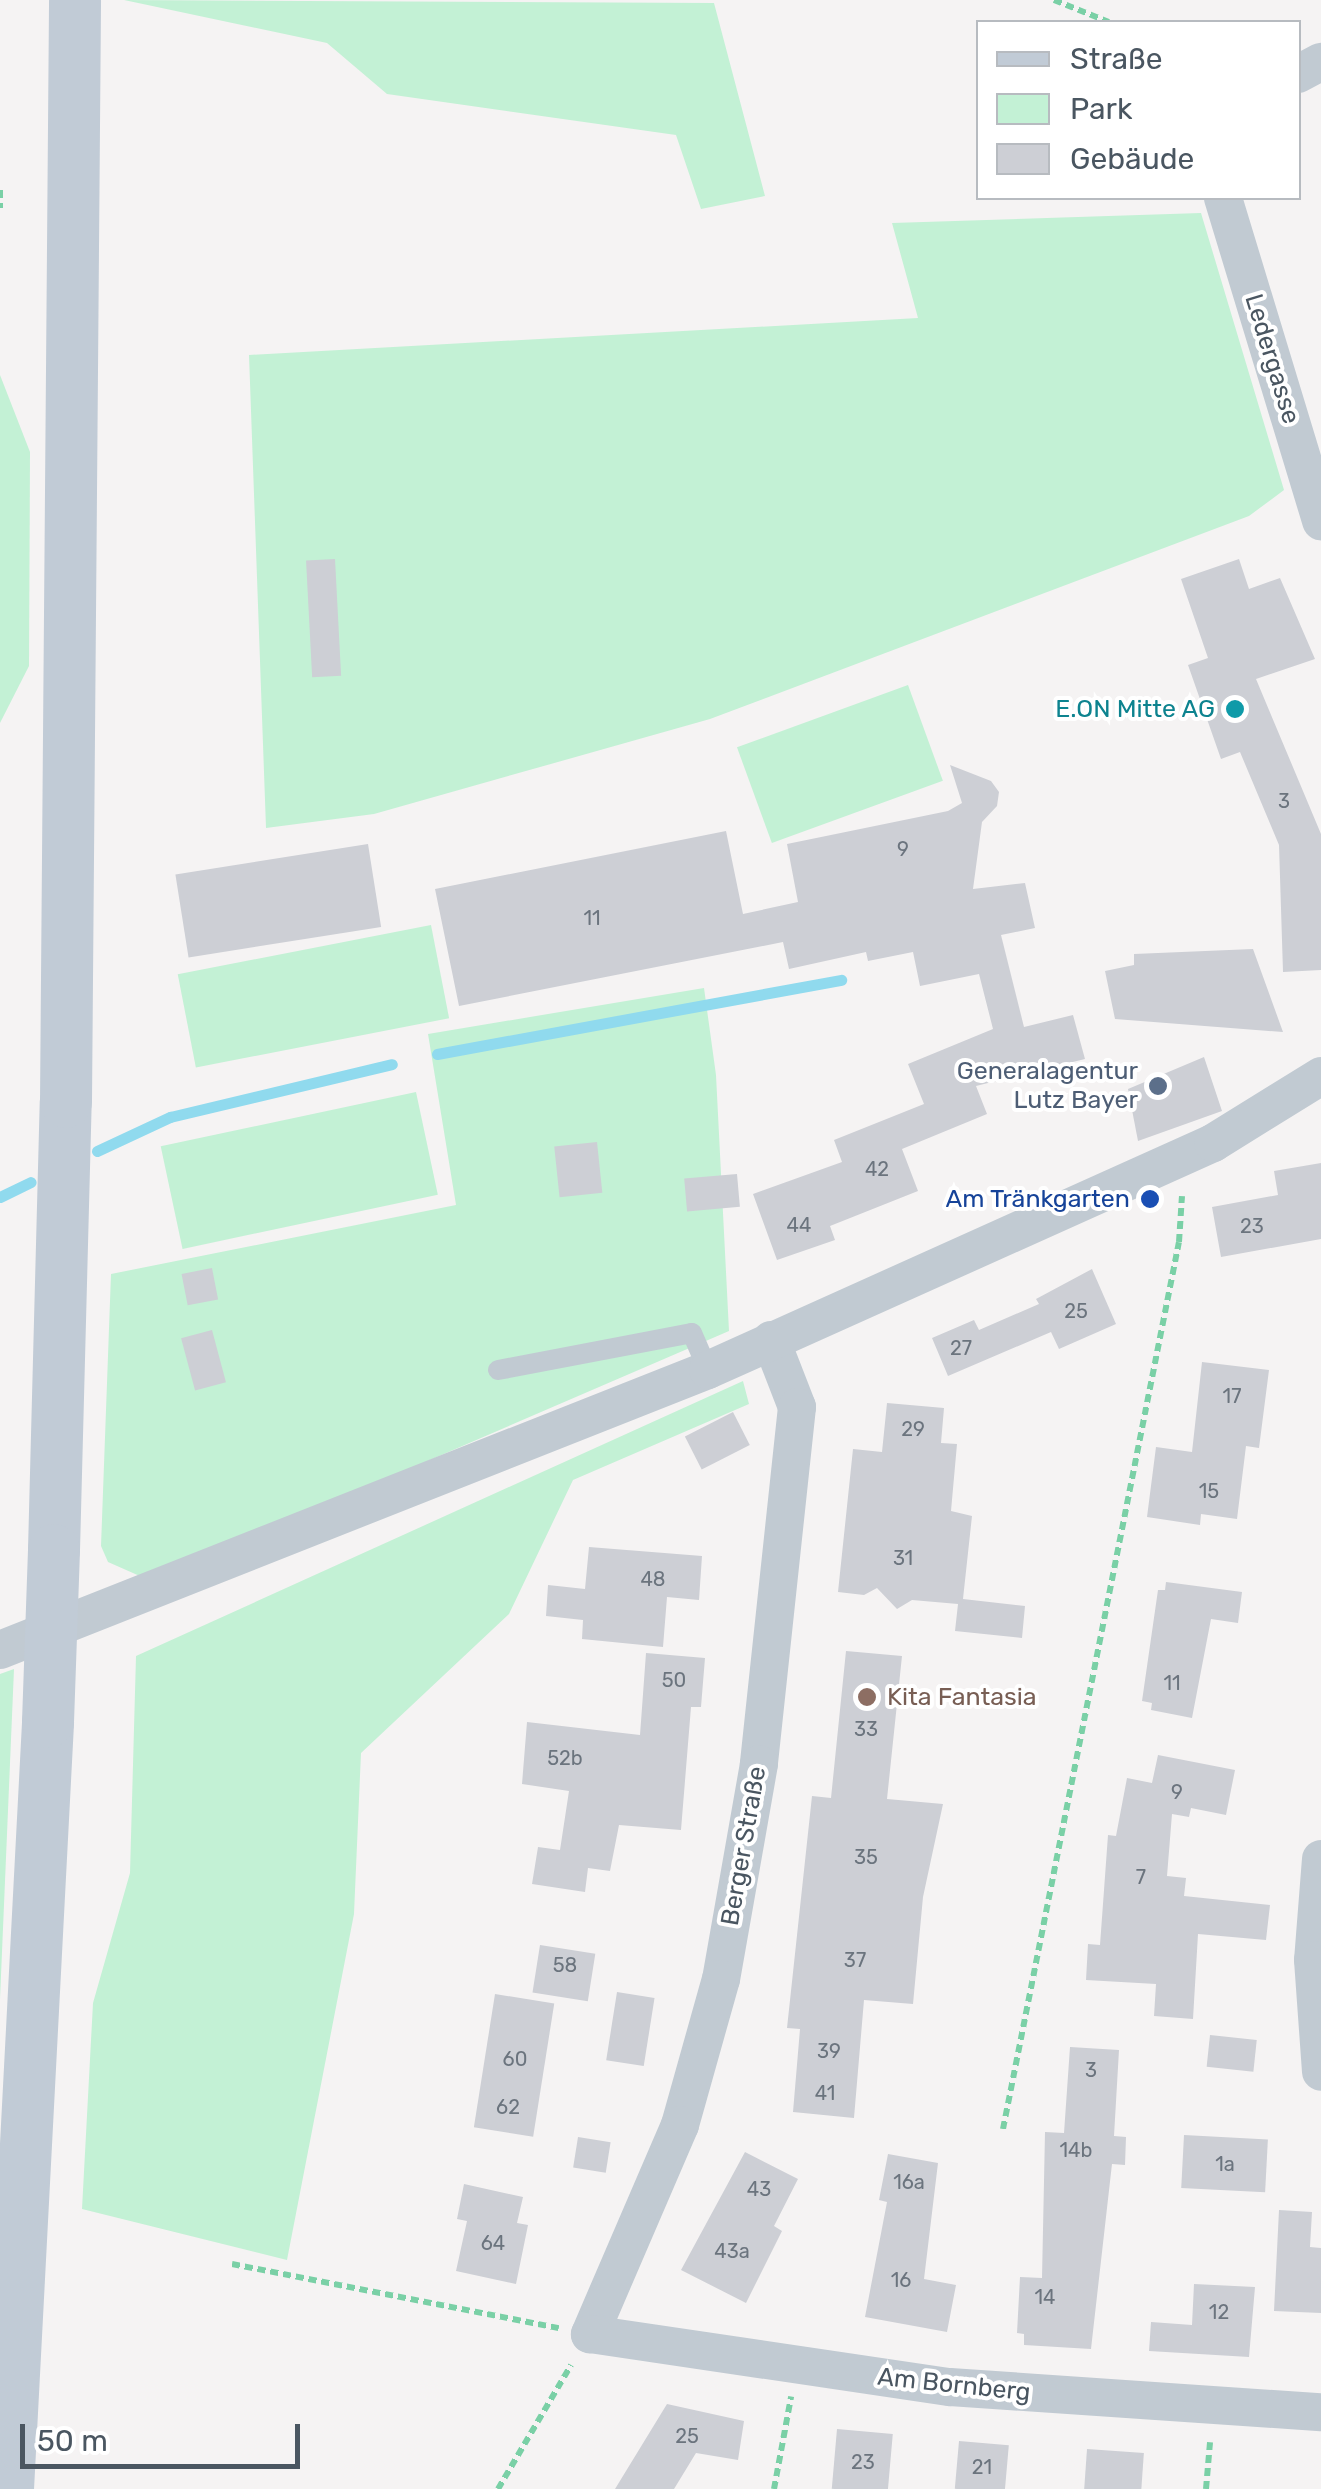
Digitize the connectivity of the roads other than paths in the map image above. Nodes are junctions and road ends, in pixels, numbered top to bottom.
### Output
1 (76, 0) edge
2 (1224, 200) edge
3 (1311, 449) edge
4 (1321, 521) edge
5 (1321, 1076) edge
6 (771, 1340) junction
7 (498, 1370) dead end
8 (708, 1370) junction
9 (0, 1650) edge
10 (1321, 1859) edge
11 (1321, 2072) edge
12 (13, 2244) edge
13 (590, 2334) joint
14 (1321, 2412) edge
15 (4, 2421) edge
16 (8, 2489) edge

1 - 12 main road, bridge
2 - 3 street, Ledergasse
3 - 4 street, Ledergasse
5 - 6 street
6 - 8 street
6 - 13 street, Berger Straße
7 - 8 lane
8 - 9 street
10 - 11 street
12 - 15 main road
13 - 14 street, Am Bornberg
15 - 16 main road

